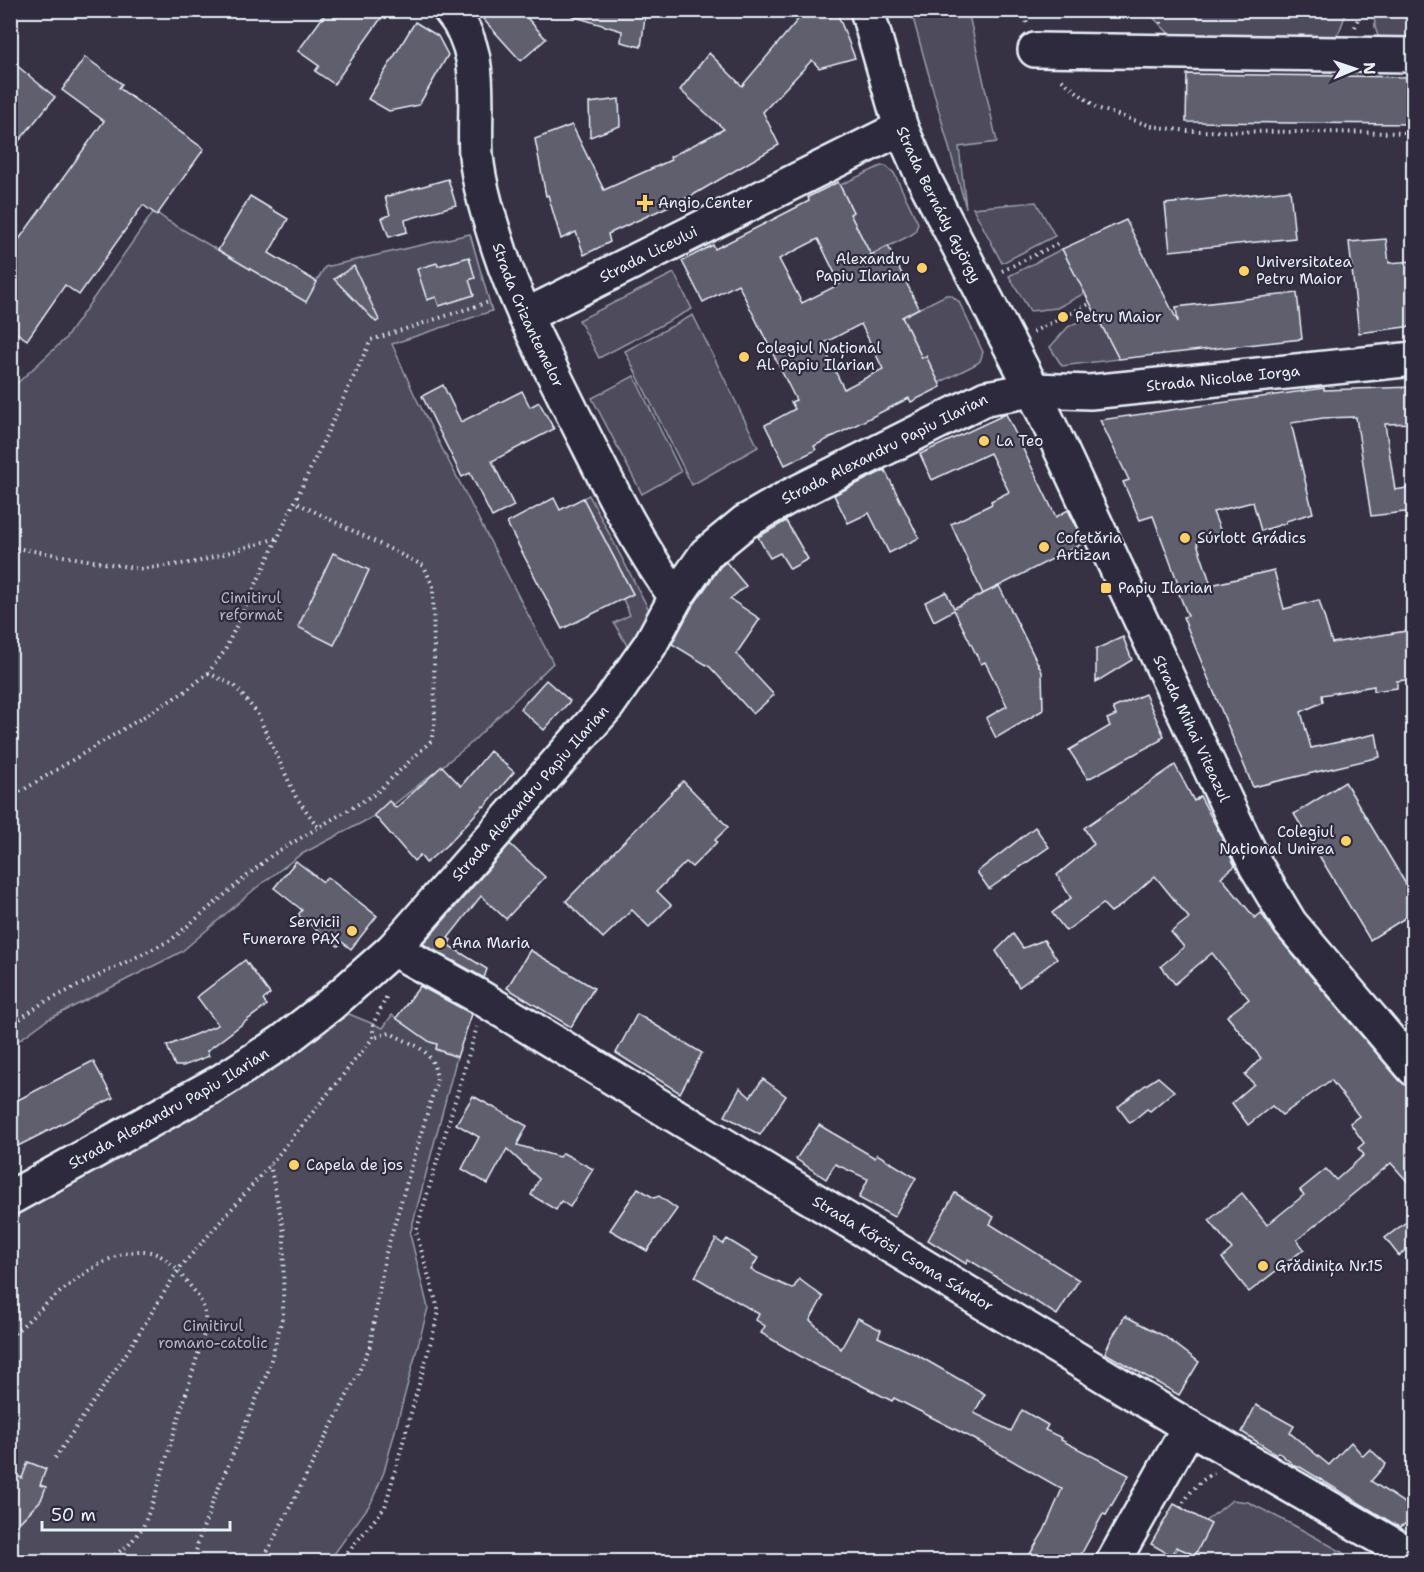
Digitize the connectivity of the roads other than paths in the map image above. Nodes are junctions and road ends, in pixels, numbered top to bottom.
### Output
1 (450, 10) edge
2 (867, 10) edge
3 (1035, 50) road end
4 (1413, 55) edge
5 (901, 128) junction
6 (511, 307) junction
7 (1413, 359) edge
8 (1033, 390) junction
9 (676, 597) junction
10 (393, 949) junction
11 (1413, 1069) edge
12 (10, 1198) edge
13 (1189, 1427) junction
14 (1413, 1557) edge
15 (1113, 1562) edge

1 - 6 street, Strada Crizantemelor
2 - 5 street, Strada Bernády György
3 - 4 street
5 - 6 street, Strada Liceului
5 - 8 street, Strada Bernády György
6 - 9 street, Strada Crizantemelor
7 - 8 street, Strada Nicolae Iorga
8 - 9 street, Strada Alexandru Papiu Ilarian
8 - 11 street, Strada Mihai Viteazul
9 - 10 street, Strada Alexandru Papiu Ilarian
10 - 12 street, Strada Alexandru Papiu Ilarian
10 - 13 street, Strada Kőrösi Csoma Sándor
13 - 14 street, Strada Kőrösi Csoma Sándor
13 - 15 street

